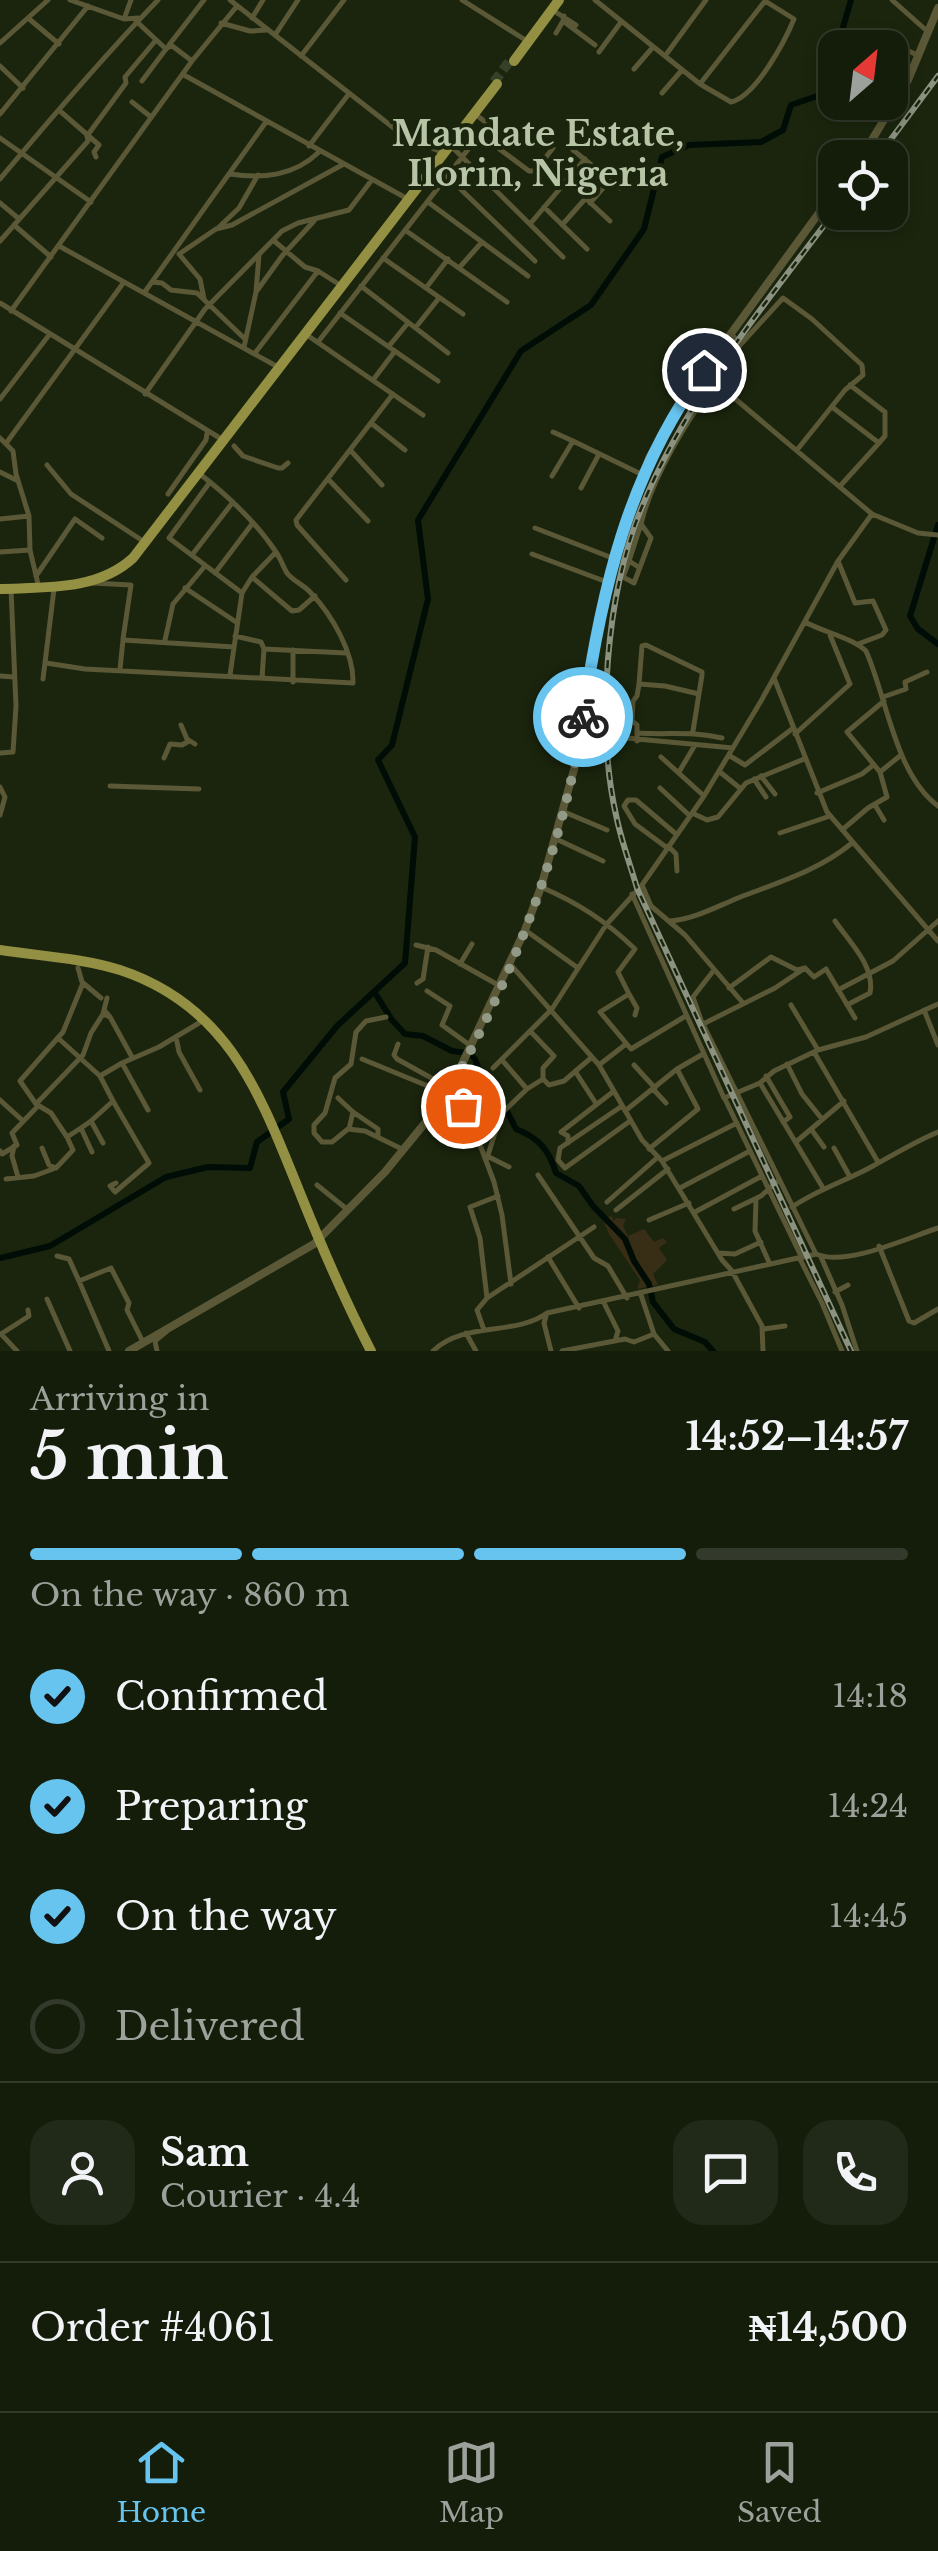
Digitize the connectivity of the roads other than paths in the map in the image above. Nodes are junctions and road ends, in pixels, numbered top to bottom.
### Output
1 (48, 0) edge
2 (70, 0) edge
3 (131, 0) edge
4 (158, 0) edge
5 (204, 0) edge
6 (230, 0) edge
7 (263, 0) edge
8 (298, 0) edge
9 (344, 0) edge
10 (462, 0) edge
11 (595, 0) edge
12 (706, 0) edge
13 (764, 0) edge
14 (892, 0) edge
15 (555, 3) edge
16 (88, 6) junction
17 (237, 6) junction
18 (938, 8) edge
19 (28, 18) junction
20 (252, 18) junction
21 (581, 18) dead end
22 (124, 19) junction
23 (138, 19) junction
24 (563, 19) junction
25 (621, 22) junction
26 (221, 23) junction
27 (574, 27) junction
28 (268, 30) junction
29 (928, 31) junction
30 (556, 33) dead end
31 (275, 35) junction
32 (156, 40) junction
33 (526, 41) junction
34 (0, 43) edge
35 (59, 44) junction
36 (167, 47) junction
37 (653, 47) junction
38 (908, 51) edge
39 (301, 56) junction
40 (665, 56) junction
41 (919, 56) junction
42 (512, 60) tunnel mouth
43 (192, 61) junction
44 (0, 66) edge
45 (634, 69) dead end
46 (682, 70) junction
47 (184, 74) junction
48 (142, 81) dead end
49 (700, 84) junction
50 (23, 88) junction
51 (662, 93) dead end
52 (348, 95) junction
53 (0, 101) edge
54 (132, 102) dead end
55 (6, 106) junction
56 (60, 112) junction
57 (0, 114) edge
58 (475, 114) junction
59 (152, 117) junction
60 (266, 122) junction
61 (87, 136) junction
62 (0, 138) edge
63 (871, 140) edge
64 (474, 143) dead end
65 (309, 146) junction
66 (553, 148) dead end
67 (573, 150) dead end
68 (22, 152) junction
69 (319, 152) junction
70 (442, 154) junction
71 (463, 156) junction
72 (96, 158) dead end
73 (585, 160) junction
74 (342, 164) junction
75 (230, 174) junction
76 (258, 175) junction
77 (56, 176) junction
78 (447, 176) junction
79 (0, 179) edge
80 (566, 180) junction
81 (610, 180) junction
82 (371, 181) junction
83 (620, 188) dead end
84 (407, 199) junction
85 (587, 201) junction
86 (91, 202) junction
87 (428, 202) junction
88 (0, 203) edge
89 (544, 208) junction
90 (818, 212) edge
91 (316, 218) junction
92 (610, 221) dead end
93 (16, 222) junction
94 (530, 224) junction
95 (562, 226) junction
96 (216, 229) junction
97 (405, 230) junction
98 (0, 240) edge
99 (273, 240) junction
100 (482, 242) junction
101 (58, 246) junction
102 (587, 248) dead end
103 (288, 250) junction
104 (180, 254) junction
105 (258, 255) junction
106 (172, 256) junction
107 (51, 257) junction
108 (562, 257) dead end
109 (383, 258) junction
110 (448, 260) junction
111 (535, 261) dead end
112 (458, 268) junction
113 (318, 271) junction
114 (528, 276) dead end
115 (124, 282) junction
116 (152, 282) junction
117 (338, 283) dead end
118 (361, 286) junction
119 (426, 288) junction
120 (256, 292) junction
121 (144, 293) junction
122 (438, 298) junction
123 (507, 302) dead end
124 (206, 304) junction
125 (1, 305) edge
126 (11, 311) junction
127 (340, 313) junction
128 (462, 314) dead end
129 (196, 321) junction
130 (408, 323) junction
131 (415, 328) junction
132 (730, 333) junction
133 (49, 335) junction
134 (307, 335) junction
135 (245, 339) junction
136 (318, 342) junction
137 (741, 344) junction
138 (244, 348) junction
139 (392, 349) junction
140 (76, 350) junction
141 (448, 353) dead end
142 (254, 354) junction
143 (278, 367) junction
144 (372, 380) junction
145 (438, 382) dead end
146 (718, 382) junction
147 (850, 384) junction
148 (145, 394) junction
149 (393, 394) junction
150 (0, 399) edge
151 (832, 406) junction
152 (424, 415) dead end
153 (371, 423) junction
154 (206, 430) junction
155 (552, 432) dead end
156 (0, 438) edge
157 (572, 441) junction
158 (8, 442) junction
159 (227, 442) junction
160 (879, 443) junction
161 (405, 450) dead end
162 (797, 450) junction
163 (352, 451) junction
164 (598, 456) junction
165 (288, 462) dead end
166 (47, 466) dead end
167 (0, 472) edge
168 (200, 474) junction
169 (643, 475) junction
170 (552, 476) dead end
171 (329, 480) junction
172 (18, 481) junction
173 (210, 482) junction
174 (382, 485) dead end
175 (840, 486) junction
176 (581, 488) dead end
177 (168, 494) dead end
178 (233, 502) junction
179 (872, 514) junction
180 (29, 516) junction
181 (0, 520) edge
182 (368, 521) dead end
183 (252, 524) junction
184 (641, 524) junction
185 (535, 528) dead end
186 (936, 535) edge
187 (102, 538) dead end
188 (143, 542) junction
189 (30, 550) junction
190 (0, 552) edge
191 (276, 552) junction
192 (532, 554) dead end
193 (192, 556) junction
194 (614, 560) junction
195 (838, 560) junction
196 (629, 561) junction
197 (205, 566) junction
198 (640, 568) junction
199 (216, 572) junction
200 (252, 577) junction
201 (37, 580) junction
202 (346, 580) dead end
203 (607, 582) junction
204 (84, 583) junction
205 (54, 586) junction
206 (4, 588) edge
207 (185, 588) junction
208 (242, 593) junction
209 (314, 596) junction
210 (804, 621) junction
211 (236, 622) junction
212 (830, 635) junction
213 (234, 636) junction
214 (123, 640) junction
215 (165, 641) junction
216 (858, 644) junction
217 (234, 646) junction
218 (264, 648) junction
219 (293, 650) junction
220 (346, 653) junction
221 (46, 663) junction
222 (120, 669) junction
223 (927, 672) dead end
224 (230, 674) junction
225 (0, 676) edge
226 (14, 677) junction
227 (262, 678) junction
228 (774, 678) junction
229 (44, 679) dead end
230 (609, 679) dead end
231 (292, 682) junction
232 (640, 684) junction
233 (699, 694) junction
234 (884, 699) junction
235 (181, 725) dead end
236 (794, 731) junction
237 (693, 732) junction
238 (637, 737) junction
239 (722, 738) dead end
240 (696, 744) junction
241 (734, 748) junction
242 (0, 753) edge
243 (730, 755) junction
244 (901, 755) junction
245 (662, 757) dead end
246 (164, 758) dead end
247 (804, 759) junction
248 (873, 766) junction
249 (720, 771) junction
250 (679, 772) junction
251 (880, 772) junction
252 (761, 776) junction
253 (754, 779) junction
254 (110, 786) dead end
255 (0, 787) edge
256 (660, 788) dead end
257 (741, 789) junction
258 (199, 790) dead end
259 (817, 793) junction
260 (775, 794) dead end
261 (704, 796) junction
262 (766, 797) dead end
263 (874, 805) junction
264 (938, 806) edge
265 (562, 812) junction
266 (690, 814) junction
267 (0, 816) edge
268 (830, 816) junction
269 (884, 820) dead end
270 (608, 830) dead end
271 (842, 830) junction
272 (780, 833) dead end
273 (676, 834) junction
274 (554, 838) junction
275 (852, 843) junction
276 (667, 847) junction
277 (604, 861) dead end
278 (678, 871) dead end
279 (642, 885) junction
280 (542, 887) junction
281 (632, 894) junction
282 (938, 920) edge
283 (835, 922) dead end
284 (678, 923) junction
285 (606, 925) junction
286 (928, 929) junction
287 (525, 930) junction
288 (938, 941) edge
289 (472, 944) dead end
290 (416, 945) dead end
291 (428, 948) junction
292 (0, 952) edge
293 (460, 964) junction
294 (510, 964) junction
295 (78, 968) junction
296 (578, 968) junction
297 (806, 968) junction
298 (714, 970) junction
299 (871, 975) junction
300 (83, 983) junction
301 (418, 983) dead end
302 (500, 986) junction
303 (728, 988) junction
304 (838, 990) junction
305 (427, 991) dead end
306 (629, 994) junction
307 (744, 1004) junction
308 (938, 1004) edge
309 (792, 1005) dead end
310 (846, 1005) junction
311 (104, 1007) junction
312 (552, 1009) junction
313 (924, 1010) junction
314 (635, 1015) dead end
315 (685, 1016) junction
316 (386, 1017) dead end
317 (855, 1018) dead end
318 (199, 1023) junction
319 (702, 1024) junction
320 (531, 1032) junction
321 (58, 1038) junction
322 (176, 1038) junction
323 (398, 1044) dead end
324 (626, 1044) junction
325 (938, 1045) edge
326 (469, 1051) junction
327 (816, 1051) junction
328 (540, 1053) dead end
329 (703, 1054) junction
330 (81, 1056) junction
331 (132, 1057) junction
332 (592, 1058) junction
333 (362, 1059) dead end
334 (502, 1060) junction
335 (548, 1062) junction
336 (122, 1063) junction
337 (599, 1064) junction
338 (787, 1064) junction
339 (634, 1065) dead end
340 (493, 1068) dead end
341 (677, 1069) junction
342 (575, 1071) junction
343 (100, 1076) junction
344 (766, 1076) junction
345 (543, 1080) junction
346 (760, 1083) junction
347 (654, 1088) junction
348 (200, 1090) dead end
349 (447, 1090) junction
350 (526, 1090) junction
351 (614, 1091) junction
352 (737, 1094) junction
353 (338, 1098) dead end
354 (724, 1098) junction
355 (0, 1100) edge
356 (112, 1101) junction
357 (844, 1101) junction
358 (596, 1103) junction
359 (666, 1103) dead end
360 (37, 1105) junction
361 (624, 1108) junction
362 (148, 1110) dead end
363 (352, 1112) junction
364 (822, 1119) junction
365 (23, 1121) junction
366 (91, 1121) junction
367 (630, 1121) junction
368 (782, 1122) junction
369 (737, 1123) junction
370 (268, 1124) junction
371 (81, 1128) junction
372 (349, 1129) junction
373 (811, 1129) junction
374 (938, 1132) edge
375 (67, 1137) junction
376 (378, 1137) junction
377 (797, 1141) junction
378 (103, 1142) dead end
379 (568, 1143) junction
380 (14, 1146) junction
381 (824, 1146) dead end
382 (42, 1148) dead end
383 (834, 1148) dead end
384 (648, 1149) junction
385 (404, 1150) junction
386 (750, 1151) junction
387 (92, 1152) dead end
388 (1, 1153) edge
389 (486, 1156) junction
390 (660, 1159) junction
391 (879, 1163) junction
392 (56, 1168) junction
393 (668, 1168) junction
394 (505, 1174) dead end
395 (538, 1174) dead end
396 (763, 1175) junction
397 (18, 1177) junction
398 (850, 1177) junction
399 (6, 1180) dead end
400 (779, 1180) junction
401 (116, 1183) dead end
402 (317, 1185) dead end
403 (680, 1188) junction
404 (824, 1188) junction
405 (770, 1189) junction
406 (498, 1196) junction
407 (756, 1198) junction
408 (607, 1202) dead end
409 (689, 1203) junction
410 (792, 1207) junction
411 (734, 1209) dead end
412 (348, 1210) junction
413 (616, 1210) dead end
414 (695, 1212) junction
415 (649, 1220) dead end
416 (594, 1228) dead end
417 (938, 1228) edge
418 (582, 1238) junction
419 (316, 1242) junction
420 (761, 1242) junction
421 (879, 1246) junction
422 (718, 1253) junction
423 (56, 1256) dead end
424 (819, 1256) junction
425 (548, 1257) junction
426 (801, 1259) junction
427 (722, 1260) junction
428 (770, 1263) junction
429 (732, 1270) junction
430 (716, 1278) junction
431 (79, 1281) junction
432 (512, 1284) junction
433 (848, 1285) dead end
434 (835, 1292) junction
435 (641, 1295) junction
436 (46, 1298) dead end
437 (487, 1298) junction
438 (627, 1298) junction
439 (604, 1302) junction
440 (579, 1308) junction
441 (938, 1308) edge
442 (28, 1310) dead end
443 (547, 1313) junction
444 (536, 1319) junction
445 (544, 1323) junction
446 (784, 1326) dead end
447 (167, 1328) junction
448 (484, 1330) junction
449 (764, 1330) junction
450 (618, 1331) junction
451 (466, 1333) junction
452 (1, 1334) edge
453 (654, 1334) junction
454 (625, 1339) junction
455 (614, 1342) junction
456 (137, 1348) edge
457 (581, 1350) edge
458 (17, 1351) edge
459 (70, 1351) edge
460 (109, 1351) edge
461 (156, 1351) edge
462 (368, 1351) edge
463 (433, 1351) edge
464 (476, 1351) edge
465 (551, 1351) edge
466 (562, 1351) edge
467 (616, 1351) edge
468 (668, 1351) edge
469 (763, 1351) edge
470 (842, 1351) edge
471 (857, 1351) edge

1 - 19 street
2 - 16 street
3 - 22 street
4 - 23 street
5 - 36 street
6 - 17 street
7 - 20 street
8 - 31 street
9 - 39 street
10 - 33 street
11 - 25 street
12 - 40 street
13 - 49 street
13 - 49 street
14 - 29 street
15 - 24 street
15 - 33 main road
16 - 22 street
16 - 35 street
17 - 20 street
17 - 26 street
18 - 29 street
19 - 34 street
19 - 35 street
20 - 28 street
21 - 27 street
22 - 23 street
23 - 32 street
23 - 56 street
24 - 27 street
24 - 30 street
25 - 27 street
25 - 37 street
26 - 28 street
26 - 43 street
28 - 31 street
29 - 41 street
31 - 39 street
32 - 36 street
32 - 61 street
33 - 42 main road
35 - 50 street
36 - 43 street
36 - 48 street
37 - 40 street
37 - 45 street
38 - 41 street
39 - 52 street
40 - 46 street
41 - 63 street
43 - 47 street
44 - 50 street
46 - 49 street
46 - 51 street
47 - 59 street
47 - 60 street
50 - 55 street
52 - 65 street
52 - 70 street
53 - 55 street
54 - 59 street
55 - 57 street
56 - 61 street
56 - 68 street
58 - 66 street
58 - 70 main road
58 - 70 main road
59 - 86 street
60 - 65 street
60 - 75 street
61 - 72 street
61 - 77 street
62 - 68 street
64 - 71 street
65 - 69 street
67 - 73 street
68 - 77 street
68 - 79 street
69 - 74 street
69 - 76 street
70 - 71 street
70 - 84 main road
71 - 78 street
71 - 94 street
73 - 80 street
73 - 81 street
74 - 82 street
74 - 96 street
75 - 76 street
75 - 106 street
76 - 96 street
77 - 86 street
77 - 93 street
78 - 87 street
78 - 111 street
80 - 85 street
80 - 89 street
81 - 83 street
81 - 85 street
82 - 84 street
82 - 91 street
84 - 134 main road
84 - 143 main road
85 - 92 street
85 - 95 street
86 - 101 street
87 - 97 street
87 - 100 street
88 - 93 street
89 - 94 street
89 - 95 street
90 - 132 street
91 - 99 street
91 - 103 street
93 - 98 street
93 - 107 street
94 - 108 street
95 - 102 street
96 - 104 street
97 - 109 street
97 - 110 street
99 - 103 street
99 - 105 street
100 - 112 street
100 - 114 street
101 - 107 street
101 - 115 street
103 - 113 street
103 - 120 street
104 - 106 street
104 - 124 street
105 - 120 street
105 - 124 street
106 - 116 street
107 - 126 street
109 - 118 street
109 - 119 street
110 - 112 street
110 - 119 street
112 - 123 street
113 - 117 street
113 - 142 street
115 - 121 street
115 - 140 street
116 - 121 street
116 - 124 street
118 - 127 street
118 - 130 street
119 - 122 street
120 - 135 street
121 - 129 street
122 - 128 street
122 - 131 street
124 - 129 street
124 - 135 street
125 - 126 street
126 - 133 street
127 - 136 street
127 - 139 street
129 - 138 street
129 - 148 street
130 - 131 street
130 - 139 street
131 - 141 street
132 - 137 street
132 - 169 street
133 - 140 street
133 - 150 street
134 - 136 street
134 - 159 main road
135 - 138 street
136 - 144 street
137 - 146 street
137 - 147 street
138 - 142 street
139 - 144 street
139 - 145 street
140 - 148 street
140 - 158 street
142 - 143 street
143 - 159 main road
144 - 149 street
146 - 162 street
146 - 184 street
147 - 151 street
147 - 160 street
148 - 154 street
149 - 152 street
149 - 153 street
151 - 160 street
151 - 162 street
153 - 161 street
153 - 163 street
154 - 159 street
154 - 177 street
155 - 157 street
156 - 158 street
157 - 164 street
157 - 170 street
158 - 172 street
159 - 165 street
159 - 168 main road
159 - 188 main road
160 - 175 street
162 - 175 street
163 - 171 street
163 - 174 street
164 - 169 street
164 - 176 street
166 - 188 street
167 - 172 street
168 - 173 street
168 - 204 main road
169 - 194 street
171 - 182 street
171 - 202 street
172 - 180 street
173 - 178 street
173 - 193 street
175 - 179 street
178 - 183 street
178 - 193 street
179 - 186 street
179 - 195 street
180 - 181 street
180 - 189 street
183 - 191 street
183 - 199 street
184 - 196 street
184 - 198 street
185 - 194 street
187 - 201 street
188 - 201 main road
189 - 190 street
189 - 201 street
191 - 200 street
191 - 209 street
192 - 203 street
193 - 197 street
194 - 203 street
195 - 210 street
195 - 216 street
196 - 198 street
196 - 198 street
197 - 199 street
197 - 207 street
199 - 208 street
200 - 208 street
200 - 209 street
201 - 206 main road
203 - 265 street
204 - 205 main road
204 - 214 street
205 - 206 main road
205 - 221 street
206 - 226 street
207 - 211 street
207 - 215 street
208 - 211 street
209 - 220 street
210 - 212 street
210 - 228 street
211 - 213 street
212 - 216 street
212 - 236 street
213 - 217 street
213 - 218 street
214 - 215 street
214 - 222 street
215 - 217 street
216 - 234 street
217 - 224 street
218 - 219 street
218 - 227 street
219 - 220 street
219 - 231 street
220 - 231 street
221 - 222 street
221 - 229 street
222 - 224 street
223 - 234 street
224 - 227 street
225 - 226 street
226 - 242 street
227 - 231 street
228 - 236 street
228 - 241 street
230 - 238 street
232 - 233 street
232 - 233 street
232 - 238 street
233 - 237 street
234 - 244 street
234 - 248 street
235 - 246 street
236 - 243 street
236 - 247 street
237 - 238 street
237 - 239 street
238 - 240 street
240 - 241 street
240 - 250 street
241 - 243 street
243 - 249 street
244 - 251 street
244 - 264 street
245 - 250 street
247 - 252 street
247 - 259 street
248 - 251 street
248 - 259 street
249 - 257 street
249 - 261 street
250 - 261 street
251 - 263 street
252 - 253 street
252 - 260 street
253 - 257 street
253 - 262 street
254 - 258 street
255 - 267 street
256 - 266 street
257 - 266 street
259 - 268 street
261 - 266 street
263 - 269 street
263 - 271 street
265 - 270 street
265 - 274 street
266 - 273 street
268 - 271 street
268 - 272 street
271 - 275 street
273 - 276 street
273 - 276 street
274 - 277 street
274 - 280 street
275 - 284 street
275 - 286 street
276 - 278 street
276 - 279 street
279 - 281 street
279 - 284 street
280 - 285 street
280 - 287 street
281 - 285 street
281 - 315 street
282 - 286 street
283 - 299 street
284 - 298 street
285 - 296 street
285 - 306 street
286 - 288 street
286 - 299 street
287 - 294 street
287 - 296 street
289 - 293 street
290 - 291 street
291 - 293 street
291 - 301 street
292 - 295 main road
292 - 370 main road
293 - 302 street
294 - 302 street
294 - 312 street
295 - 300 street
295 - 318 main road
296 - 312 street
297 - 303 street
297 - 304 street
297 - 307 street
298 - 303 street
298 - 319 street
299 - 304 street
299 - 310 street
300 - 311 street
300 - 321 street
302 - 326 street
303 - 307 street
304 - 310 street
305 - 326 street
306 - 314 street
306 - 324 street
307 - 319 street
308 - 313 street
309 - 327 street
310 - 317 street
311 - 330 street
311 - 331 street
312 - 320 street
312 - 332 street
313 - 325 street
313 - 327 street
315 - 324 street
315 - 329 street
316 - 372 street
318 - 322 street
318 - 370 main road
319 - 352 street
320 - 334 street
320 - 335 street
321 - 330 street
321 - 360 street
322 - 331 street
322 - 348 street
323 - 349 street
324 - 337 street
326 - 349 street
327 - 338 street
327 - 357 street
328 - 335 street
329 - 341 street
329 - 354 street
330 - 343 street
330 - 360 street
331 - 336 street
332 - 337 street
332 - 342 street
333 - 349 street
334 - 340 street
334 - 350 street
335 - 345 street
336 - 343 street
336 - 362 street
337 - 351 street
338 - 344 street
338 - 364 street
339 - 347 street
341 - 347 street
341 - 384 street
342 - 345 street
342 - 358 street
343 - 356 street
344 - 346 street
344 - 368 street
345 - 350 street
346 - 352 street
346 - 368 street
347 - 359 street
347 - 361 street
349 - 385 street
349 - 389 street
350 - 389 street
351 - 358 street
351 - 361 street
352 - 354 street
352 - 400 street
353 - 363 street
354 - 369 street
355 - 365 street
356 - 366 street
356 - 401 street
357 - 364 street
357 - 391 street
358 - 379 street
360 - 365 street
360 - 375 street
361 - 367 street
361 - 379 street
363 - 372 street
363 - 376 street
364 - 373 street
365 - 380 street
366 - 371 street
366 - 378 street
367 - 379 street
367 - 384 street
368 - 377 street
369 - 386 street
369 - 390 street
370 - 419 main road
371 - 375 street
371 - 387 street
372 - 376 street
373 - 377 street
373 - 381 street
374 - 391 street
375 - 392 street
376 - 385 street
377 - 404 street
380 - 388 street
380 - 397 street
382 - 392 street
383 - 398 street
384 - 390 street
385 - 412 street
386 - 396 street
386 - 403 street
389 - 394 street
389 - 406 street
390 - 393 street
390 - 408 street
391 - 398 street
392 - 397 street
393 - 403 street
393 - 413 street
395 - 418 street
396 - 405 street
396 - 414 street
397 - 399 street
398 - 404 street
400 - 405 street
400 - 410 street
402 - 412 street
403 - 409 street
404 - 410 street
405 - 407 street
405 - 426 street
406 - 432 street
406 - 437 street
407 - 411 street
407 - 420 street
409 - 414 street
409 - 415 street
410 - 424 street
412 - 419 street
414 - 422 street
416 - 418 street
417 - 421 street
418 - 425 street
418 - 438 street
419 - 447 street
419 - 462 main road
420 - 422 street
420 - 428 street
421 - 424 street
421 - 441 street
422 - 427 street
423 - 431 street
424 - 426 street
424 - 434 street
425 - 432 street
425 - 440 street
426 - 428 street
426 - 470 street
427 - 429 street
427 - 430 street
428 - 429 street
429 - 430 street
429 - 449 street
430 - 435 street
431 - 456 street
431 - 460 street
432 - 437 street
433 - 434 street
434 - 471 street
435 - 438 street
435 - 453 street
436 - 459 street
437 - 448 street
438 - 439 street
439 - 440 street
439 - 450 street
440 - 443 street
442 - 452 street
443 - 444 street
443 - 445 street
444 - 445 street
444 - 448 street
445 - 465 street
446 - 449 street
447 - 456 street
447 - 461 street
448 - 451 street
449 - 469 street
450 - 454 street
450 - 455 street
451 - 463 street
451 - 464 street
452 - 458 street
453 - 454 street
453 - 468 street
454 - 455 street
455 - 457 street
455 - 467 street
457 - 466 street

